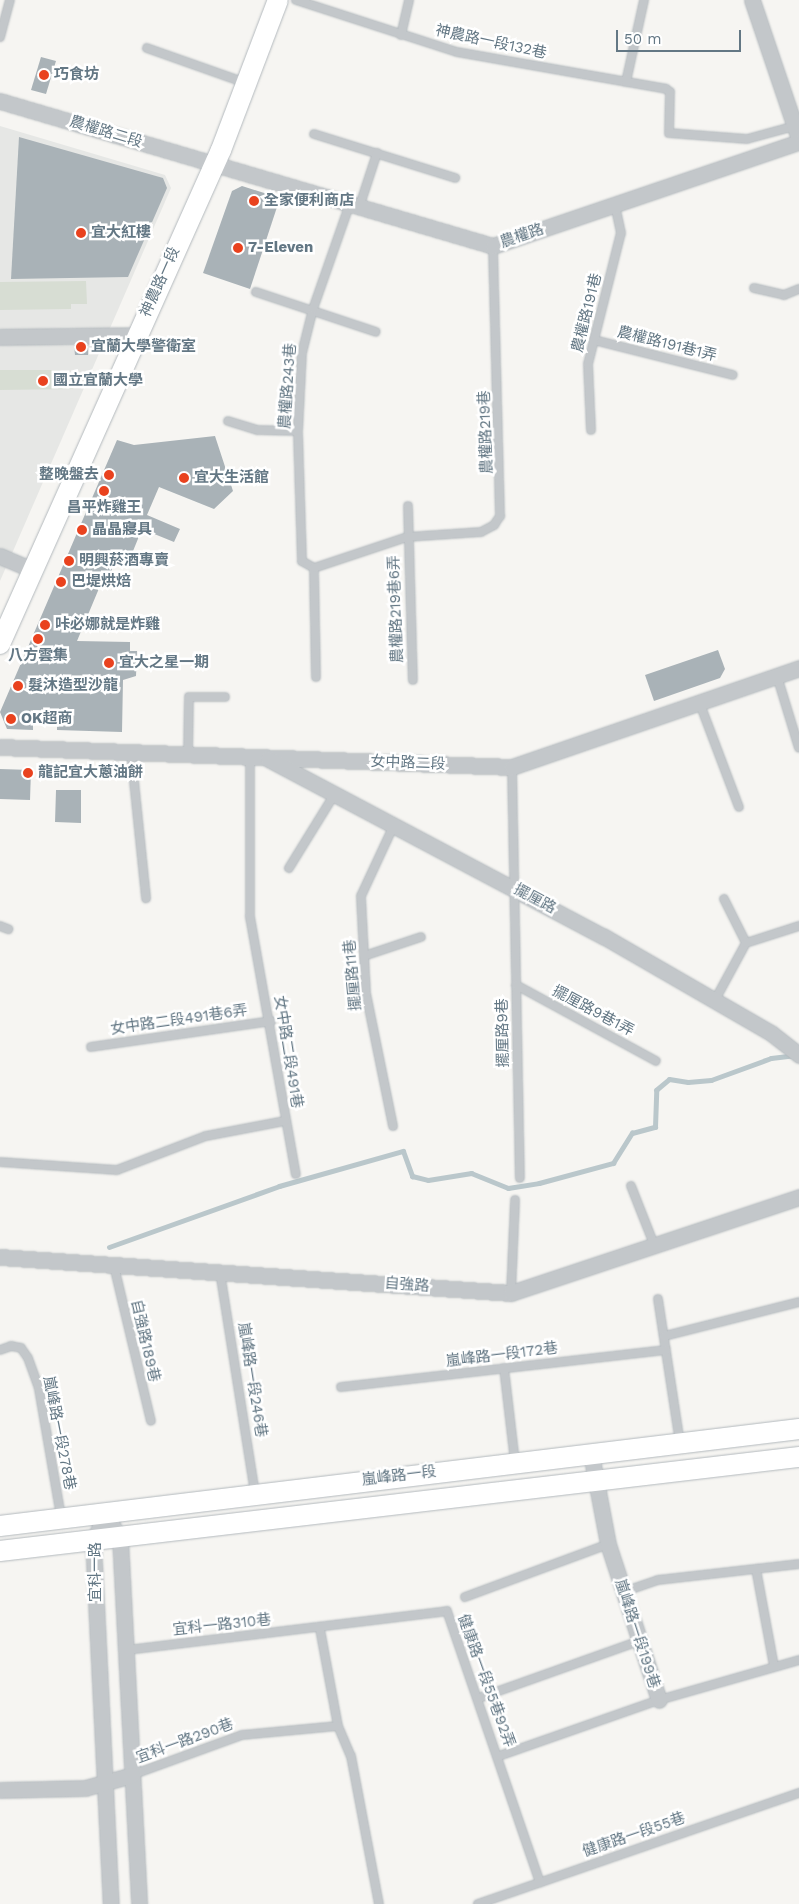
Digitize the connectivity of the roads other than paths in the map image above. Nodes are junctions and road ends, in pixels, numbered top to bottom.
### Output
1 (10, 0) edge
2 (278, 0) edge
3 (296, 0) edge
4 (409, 0) edge
5 (644, 0) edge
6 (752, 0) edge
7 (401, 36) junction
8 (0, 37) edge
9 (147, 48) dead end
10 (626, 82) junction
11 (246, 83) junction
12 (0, 101) edge
13 (314, 134) dead end
14 (798, 136) edge
15 (377, 153) junction
16 (213, 164) junction
17 (455, 178) dead end
18 (616, 204) junction
19 (354, 207) junction
20 (493, 246) junction
21 (754, 288) dead end
22 (799, 289) edge
23 (256, 292) dead end
24 (313, 309) junction
25 (376, 332) dead end
26 (137, 335) junction
27 (0, 337) edge
28 (594, 340) junction
29 (733, 375) dead end
30 (228, 421) dead end
31 (591, 430) dead end
32 (298, 432) junction
33 (408, 506) dead end
34 (407, 537) junction
35 (0, 556) edge
36 (314, 568) junction
37 (33, 570) junction
38 (0, 644) edge
39 (799, 668) edge
40 (777, 676) junction
41 (316, 677) dead end
42 (413, 680) dead end
43 (225, 698) dead end
44 (700, 704) junction
45 (0, 748) edge
46 (799, 748) edge
47 (131, 752) junction
48 (188, 754) junction
49 (257, 757) junction
50 (512, 767) junction
51 (334, 795) junction
52 (739, 807) dead end
53 (394, 828) junction
54 (289, 868) dead end
55 (514, 888) junction
56 (146, 898) dead end
57 (724, 899) dead end
58 (799, 926) edge
59 (421, 937) dead end
60 (746, 943) junction
61 (364, 956) junction
62 (516, 985) junction
63 (715, 1000) junction
64 (270, 1021) junction
65 (91, 1047) dead end
66 (799, 1055) edge
67 (656, 1061) dead end
68 (285, 1121) junction
69 (393, 1126) dead end
70 (0, 1162) edge
71 (296, 1174) dead end
72 (520, 1178) dead end
73 (631, 1186) dead end
74 (799, 1197) edge
75 (516, 1200) dead end
76 (655, 1247) junction
77 (0, 1257) edge
78 (114, 1266) junction
79 (220, 1272) junction
80 (511, 1293) junction
81 (658, 1299) dead end
82 (799, 1302) edge
83 (665, 1336) junction
84 (0, 1350) edge
85 (666, 1350) junction
86 (504, 1368) junction
87 (341, 1387) dead end
88 (150, 1422) dead end
89 (799, 1429) edge
90 (681, 1445) junction
91 (591, 1454) junction
92 (799, 1457) edge
93 (515, 1462) junction
94 (594, 1483) junction
95 (255, 1493) junction
96 (106, 1515) junction
97 (62, 1519) junction
98 (0, 1526) edge
99 (120, 1538) junction
100 (93, 1541) junction
101 (608, 1544) junction
102 (0, 1551) edge
103 (799, 1564) edge
104 (756, 1569) junction
105 (623, 1592) junction
106 (465, 1596) dead end
107 (320, 1629) junction
108 (639, 1641) junction
109 (126, 1650) junction
110 (799, 1660) edge
111 (774, 1666) junction
112 (479, 1698) junction
113 (659, 1700) junction
114 (338, 1726) junction
115 (498, 1756) junction
116 (132, 1776) junction
117 (104, 1784) junction
118 (0, 1790) edge
119 (799, 1793) edge
120 (540, 1882) junction
121 (112, 1904) edge
122 (139, 1904) edge
123 (379, 1904) edge
124 (478, 1904) edge

1 - 8 lane
2 - 11 main road, 神農路一段
3 - 7 lane, 神農路一段132巷
4 - 7 lane
5 - 10 lane
6 - 14 street
7 - 10 lane, 神農路一段132巷
9 - 11 lane
10 - 14 lane, 神農路一段132巷
11 - 16 main road, 神農路一段
12 - 16 street, 農權路二段
13 - 15 lane
14 - 18 street, 農權路
15 - 17 lane
15 - 19 lane, 農權路243巷
16 - 19 street, 農權路
16 - 26 main road, 神農路一段
18 - 20 street, 農權路
18 - 28 lane, 農權路191巷
19 - 20 street, 農權路
19 - 24 lane, 農權路243巷
20 - 34 lane, 農權路219巷
21 - 22 lane
23 - 24 lane
24 - 25 lane
24 - 32 lane, 農權路243巷
26 - 27 street
26 - 37 main road, 神農路一段
28 - 29 lane, 農權路191巷1弄
28 - 31 lane, 農權路191巷
30 - 32 lane
32 - 36 lane, 農權路243巷
33 - 34 lane, 農權路219巷6弄
34 - 36 lane, 農權路219巷
34 - 42 lane, 農權路219巷6弄
35 - 37 street
36 - 41 lane
37 - 38 main road, 神農路一段
39 - 40 street, 女中路二段
40 - 44 street, 女中路二段
40 - 46 lane
43 - 48 lane
44 - 50 street, 女中路二段
44 - 52 lane
45 - 47 street, 女中路二段
47 - 48 street, 女中路二段
47 - 56 lane
48 - 49 street, 女中路二段
49 - 50 street, 女中路二段
49 - 51 street, 擺厘路
49 - 64 lane, 女中路二段491巷
50 - 55 lane, 擺厘路9巷
51 - 53 street, 擺厘路
51 - 54 lane
53 - 55 street, 擺厘路
53 - 61 lane, 擺厘路11巷
55 - 62 lane, 擺厘路9巷
55 - 63 street, 擺厘路
57 - 60 lane
58 - 60 lane
59 - 61 lane
60 - 63 lane
61 - 69 lane, 擺厘路11巷
62 - 67 lane, 擺厘路9巷1弄
62 - 72 lane, 擺厘路9巷
63 - 66 street, 擺厘路
64 - 65 lane, 女中路二段491巷6弄
64 - 68 lane, 女中路二段491巷
68 - 70 lane, 女中路二段491巷
68 - 71 lane
73 - 76 lane
74 - 76 street, 自強路
75 - 80 lane
76 - 80 street, 自強路
77 - 78 street, 自強路
78 - 79 street, 自強路
78 - 88 lane, 自強路189巷
79 - 80 street, 自強路
79 - 95 lane, 嵐峰路一段246巷
81 - 83 lane
82 - 83 lane
83 - 85 lane
84 - 97 lane, 嵐峰路一段278巷
85 - 86 lane, 嵐峰路一段172巷
85 - 90 lane
86 - 87 lane, 嵐峰路一段172巷
86 - 93 lane
89 - 90 main road, 嵐峰路一段
90 - 91 main road, 嵐峰路一段
91 - 93 main road, 嵐峰路一段
91 - 94 street, 嵐峰路一段199巷
92 - 94 main road, 嵐峰路一段
93 - 95 main road, 嵐峰路一段
94 - 99 main road, 嵐峰路一段
94 - 101 street, 嵐峰路一段199巷
95 - 96 main road, 嵐峰路一段
96 - 97 main road, 嵐峰路一段
96 - 99 street, 宜科一路
96 - 100 street, 宜科一路
97 - 98 main road, 嵐峰路一段
99 - 100 main road, 嵐峰路一段
99 - 109 street, 宜科一路
100 - 102 main road, 嵐峰路一段
100 - 117 street, 宜科一路
101 - 105 street, 嵐峰路一段199巷
101 - 106 lane
103 - 104 lane
104 - 105 lane
104 - 111 lane
105 - 108 street, 嵐峰路一段199巷
107 - 109 lane, 宜科一路310巷
107 - 112 lane, 健康路一段55巷92弄
107 - 114 lane
108 - 112 lane
108 - 113 street, 嵐峰路一段199巷
109 - 116 street, 宜科一路
110 - 111 lane, 嵐峰路一段199巷
111 - 113 lane, 嵐峰路一段199巷
112 - 115 lane, 健康路一段55巷92弄
113 - 115 lane
114 - 116 lane, 宜科一路290巷
114 - 123 lane
115 - 120 lane, 健康路一段55巷92弄
116 - 117 street
116 - 122 street, 宜科一路
117 - 118 street
117 - 121 street, 宜科一路
119 - 120 lane, 健康路一段55巷
120 - 124 lane, 健康路一段55巷

